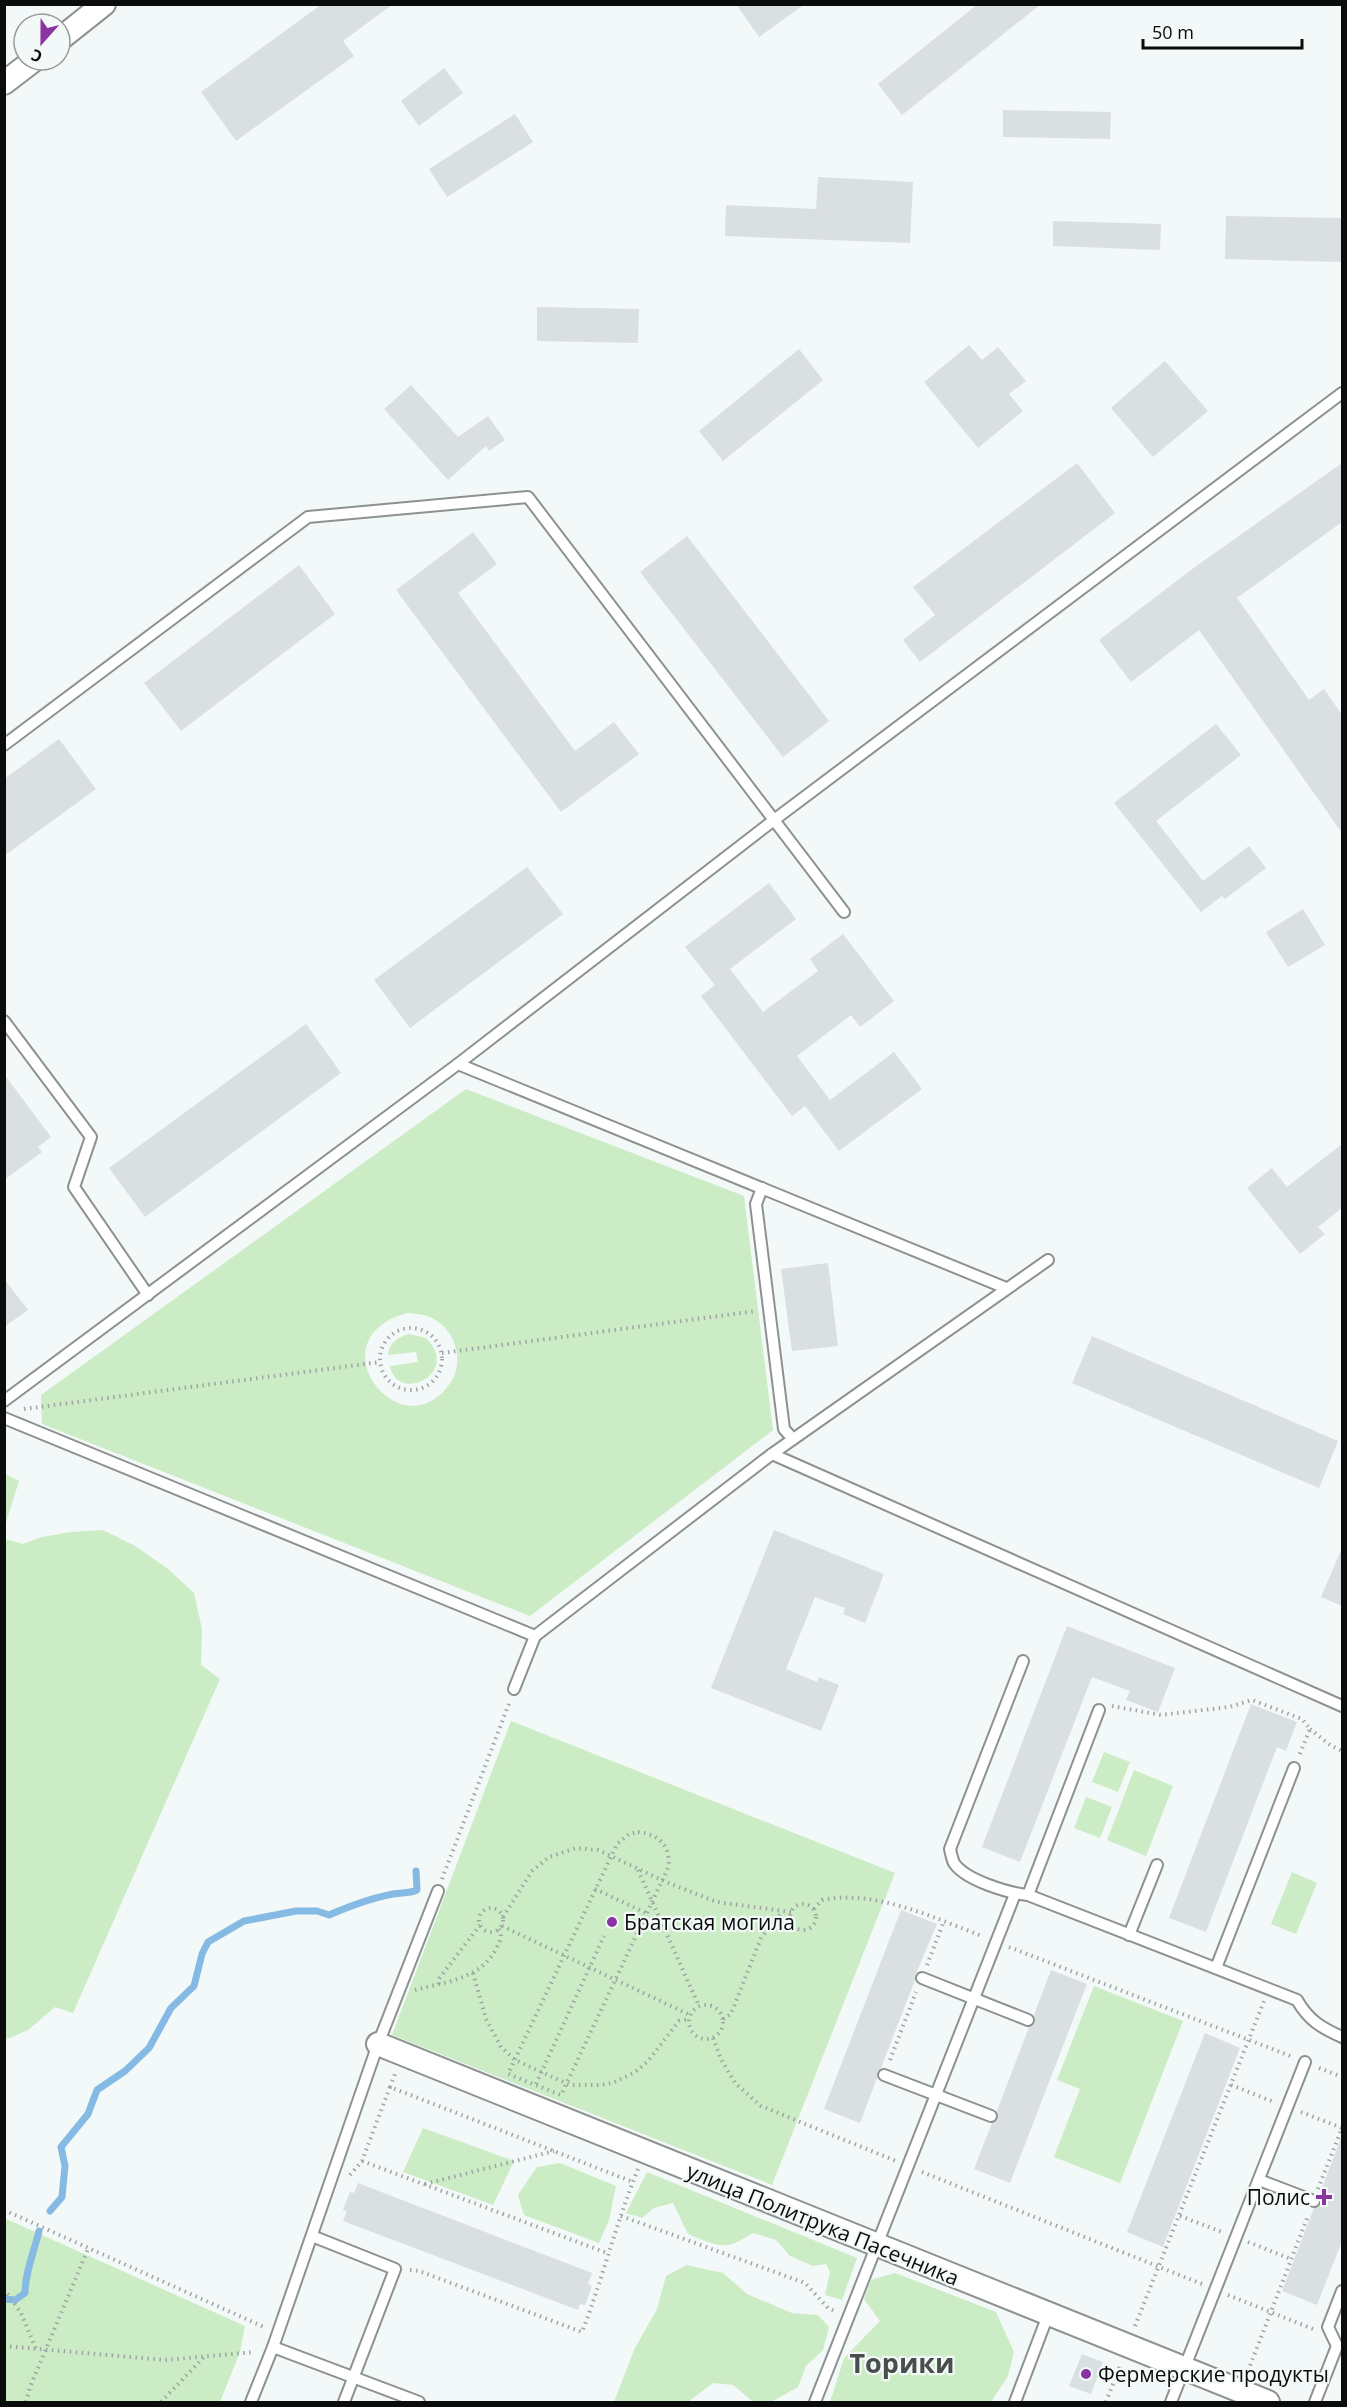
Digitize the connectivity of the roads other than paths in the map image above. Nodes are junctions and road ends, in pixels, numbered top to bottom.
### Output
1 (104, 4) edge
2 (72, 29) edge
3 (18, 72) edge
4 (4, 83) edge
5 (1342, 393) edge
6 (4, 745) edge
7 (774, 820) junction
8 (844, 912) dead end
9 (4, 1021) edge
10 (458, 1064) junction
11 (762, 1188) junction
12 (1048, 1260) dead end
13 (1006, 1288) junction
14 (148, 1294) junction
15 (4, 1401) edge
16 (4, 1418) edge
17 (792, 1439) junction
18 (772, 1454) junction
19 (535, 1636) junction
20 (1023, 1661) dead end
21 (514, 1689) road end
22 (1342, 1706) edge
23 (1099, 1710) road end
24 (1294, 1768) road end
25 (1157, 1865) dead end
26 (438, 1891) road end
27 (1015, 1894) junction
28 (1028, 1895) junction
29 (1130, 1935) junction
30 (1216, 1968) junction
31 (922, 1978) road end
32 (974, 1998) junction
33 (1029, 2020) dead end
34 (1342, 2037) edge
35 (378, 2044) junction
36 (1305, 2062) road end
37 (884, 2075) road end
38 (936, 2095) junction
39 (991, 2116) dead end
40 (1259, 2180) junction
41 (1314, 2201) road end
42 (312, 2236) junction
43 (877, 2245) junction
44 (1342, 2291) edge
45 (1048, 2315) junction
46 (273, 2347) junction
47 (1184, 2368) junction
48 (354, 2378) junction
49 (251, 2403) edge
50 (344, 2403) edge
51 (419, 2403) edge
52 (814, 2403) edge
53 (1015, 2403) edge
54 (1172, 2403) edge
55 (1268, 2403) edge
56 (1315, 2403) edge

1 - 2 street
3 - 4 street
5 - 7 lane
6 - 7 lane
7 - 8 lane
7 - 10 lane
9 - 14 lane
10 - 11 lane
10 - 14 lane
11 - 13 lane
11 - 17 lane
12 - 13 lane
13 - 17 lane
14 - 15 lane
16 - 19 lane
17 - 18 lane
18 - 19 lane
18 - 22 lane
19 - 21 lane
20 - 27 lane
23 - 28 lane
24 - 30 lane
25 - 29 lane
26 - 35 lane
27 - 28 lane
27 - 32 lane
28 - 29 lane
29 - 30 lane
30 - 34 lane
31 - 32 lane
32 - 33 lane
32 - 38 lane
35 - 42 lane
35 - 43 street, улица Политрука Пасечника
36 - 40 lane
37 - 38 lane
38 - 39 lane
38 - 43 lane
40 - 41 lane
40 - 47 lane
42 - 46 lane
42 - 48 lane
43 - 45 street, улица Политрука Пасечника
43 - 52 lane
44 - 56 lane
45 - 47 street, улица Политрука Пасечника
45 - 53 lane
46 - 48 lane
46 - 49 lane
47 - 54 lane
47 - 55 street, улица Политрука Пасечника
48 - 50 lane
48 - 51 lane

